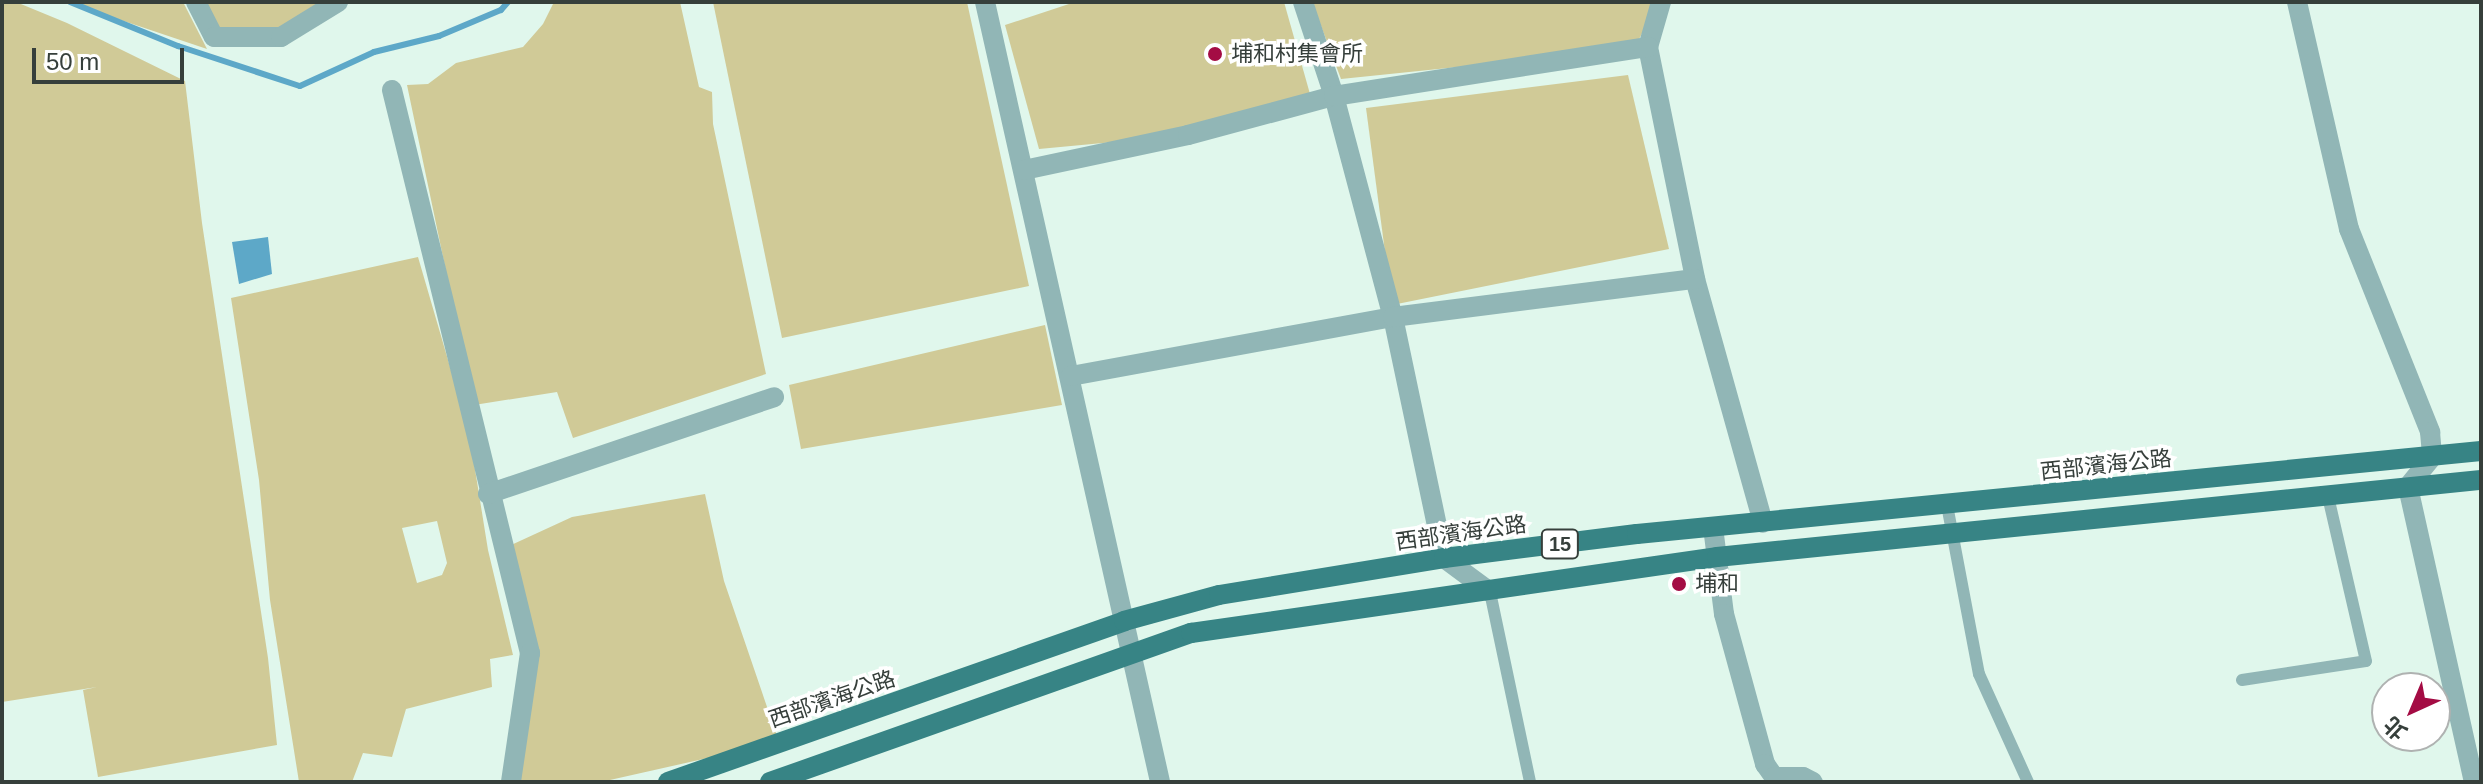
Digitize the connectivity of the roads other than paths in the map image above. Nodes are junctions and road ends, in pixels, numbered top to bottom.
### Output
1 (196, 2) edge
2 (338, 2) edge
3 (985, 2) edge
4 (1303, 2) edge
5 (1661, 2) edge
6 (2297, 2) edge
7 (1648, 47) junction
8 (392, 90) dead end
9 (1334, 96) junction
10 (1024, 170) junction
11 (1695, 279) junction
12 (1393, 317) junction
13 (1071, 376) junction
14 (774, 397) dead end
15 (2481, 451) edge
16 (2432, 457) junction
17 (2481, 480) edge
18 (2408, 487) junction
19 (488, 494) junction
20 (2328, 496) junction
21 (1947, 505) junction
22 (1763, 523) junction
23 (1713, 527) junction
24 (1951, 534) junction
25 (1717, 557) junction
26 (1444, 558) junction
27 (1490, 592) junction
28 (1124, 621) junction
29 (1130, 654) junction
30 (2242, 680) dead end
31 (511, 782) edge
32 (668, 782) edge
33 (770, 782) edge
34 (1160, 782) edge
35 (1530, 782) edge
36 (1813, 782) edge
37 (2028, 782) edge
38 (2474, 782) edge

1 - 2 street
3 - 10 street
4 - 9 street
5 - 7 street
6 - 16 street
7 - 9 street
7 - 11 street
8 - 19 street
9 - 10 street
9 - 12 street
10 - 13 street
11 - 12 street
11 - 22 street
12 - 13 street
12 - 26 street
13 - 28 street
14 - 19 street
15 - 16 main road, 西部濱海公路 / 15
16 - 18 street
16 - 21 main road, 西部濱海公路 / 15
17 - 18 main road, 15
18 - 20 main road, 15
18 - 38 street
19 - 31 street
20 - 24 main road, 15
20 - 30 lane
21 - 22 main road, 西部濱海公路 / 15
21 - 24 lane
22 - 23 main road, 西部濱海公路 / 15
23 - 25 street
23 - 26 main road, 西部濱海公路 / 15
24 - 25 main road, 15
24 - 37 lane
25 - 27 main road, 15
25 - 36 street
26 - 27 street
26 - 28 main road, 西部濱海公路 / 15
27 - 29 main road, 15
27 - 35 lane
28 - 29 street
28 - 32 main road, 西部濱海公路 / 15
29 - 33 main road, 15
29 - 34 street

